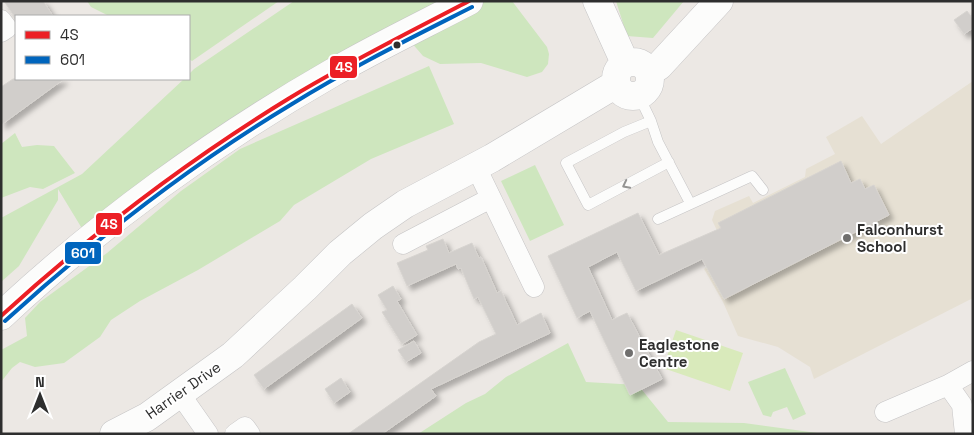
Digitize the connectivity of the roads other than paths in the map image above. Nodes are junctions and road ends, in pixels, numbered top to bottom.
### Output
1 (469, 1) edge
2 (719, 1) edge
3 (601, 4) edge
4 (1, 20) edge
5 (1, 32) edge
6 (632, 79) junction
7 (651, 121) junction
8 (669, 162) junction
9 (476, 167) junction
10 (763, 190) dead end
11 (491, 198) junction
12 (690, 203) junction
13 (658, 219) dead end
14 (403, 244) dead end
15 (534, 287) dead end
16 (1, 316) edge
17 (973, 371) edge
18 (948, 385) junction
19 (180, 394) junction
20 (885, 412) dead end
21 (114, 434) edge
22 (208, 434) edge
23 (235, 434) edge
24 (250, 434) edge
25 (966, 434) edge

1 - 16 street
2 - 6 street, Harrier Drive
3 - 6 street
4 - 5 street
6 - 7 lane
6 - 9 street, Harrier Drive
7 - 8 lane
8 -> 7 lane
8 - 12 lane
9 - 11 street
9 - 19 street, Harrier Drive
10 - 12 lane
11 - 14 street
11 - 15 street
12 - 13 lane
17 - 18 street
18 - 20 street
18 - 25 street
19 - 21 street, Harrier Drive
19 - 22 street
23 - 24 street

